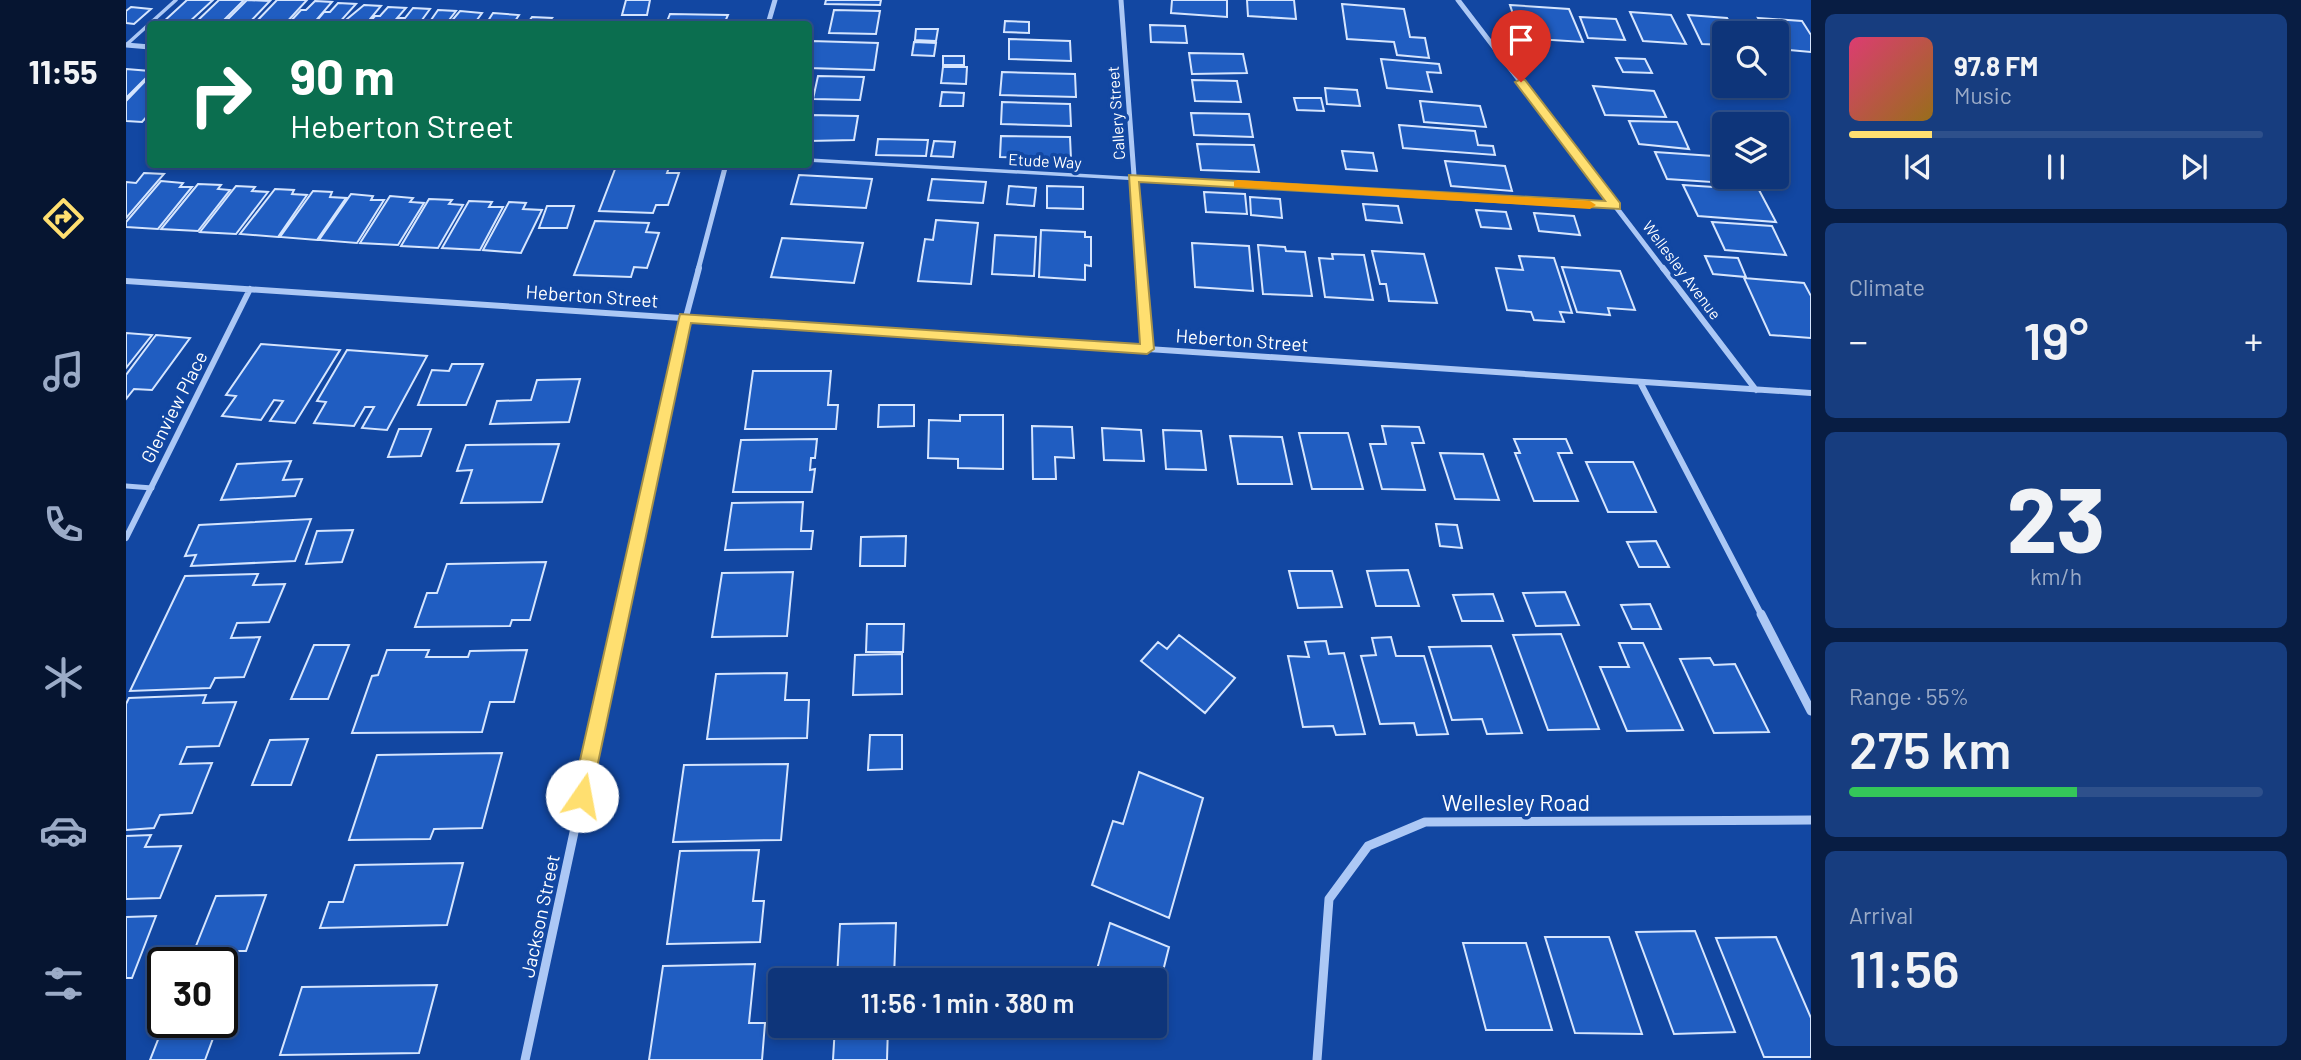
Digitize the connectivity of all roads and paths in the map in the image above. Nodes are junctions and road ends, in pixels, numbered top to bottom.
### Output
1 (176, 0) edge
2 (775, 0) edge
3 (1121, 0) edge
4 (1458, 0) edge
5 (153, 21) edge
6 (769, 21) edge
7 (147, 26) edge
8 (126, 45) edge
9 (147, 47) edge
10 (812, 160) edge
11 (725, 168) edge
12 (1133, 178) junction
13 (1616, 206) junction
14 (126, 281) edge
15 (250, 289) junction
16 (685, 318) junction
17 (1147, 349) junction
18 (1640, 382) junction
19 (1756, 390) junction
20 (1811, 393) edge
21 (126, 486) edge
22 (152, 488) junction
23 (126, 538) edge
24 (1811, 711) edge
25 (1811, 820) edge
26 (525, 1060) edge
27 (1317, 1060) edge

1 - 5 lane
2 - 6 street
3 - 12 street, Callery Street
4 - 13 street, Wellesley Avenue
7 - 8 lane
8 - 9 street
10 - 12 lane, Etude Way
11 - 16 street, Jackson Street
12 - 13 lane, Etude Way
12 - 17 street, Callery Street
13 - 19 street, Wellesley Avenue
14 - 15 street, Heberton Street
15 - 16 street, Heberton Street
15 - 22 street, Glenview Place
16 - 17 street, Heberton Street
16 - 26 street, Jackson Street
17 - 18 street, Heberton Street
18 - 19 street, Heberton Street
18 - 24 street
19 - 20 street, Heberton Street
21 - 22 lane
22 - 23 street, Glenview Place
25 - 27 street, Wellesley Road

